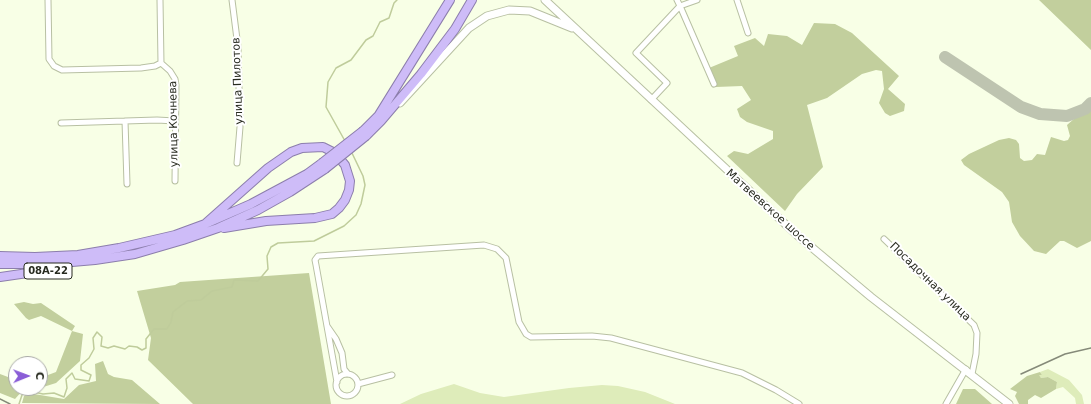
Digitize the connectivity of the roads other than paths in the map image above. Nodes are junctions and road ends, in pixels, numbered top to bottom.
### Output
1 (48, 0) edge
2 (160, 0) edge
3 (232, 0) edge
4 (450, 0) edge
5 (472, 0) edge
6 (545, 0) edge
7 (677, 0) edge
8 (697, 0) edge
9 (736, 0) edge
10 (680, 6) junction
11 (578, 30) junction
12 (748, 33) dead end
13 (161, 63) junction
14 (714, 84) dead end
15 (651, 100) junction
16 (379, 119) junction
17 (125, 121) junction
18 (175, 121) junction
19 (61, 123) dead end
20 (237, 163) dead end
21 (324, 166) junction
22 (175, 181) dead end
23 (127, 184) dead end
24 (205, 224) junction
25 (218, 228) junction
26 (884, 239) dead end
27 (0, 256) edge
28 (95, 260) junction
29 (0, 264) edge
30 (0, 277) edge
31 (326, 324) junction
32 (969, 371) junction
33 (348, 374) junction
34 (392, 376) dead end
35 (337, 382) junction
36 (358, 384) junction
37 (799, 404) edge
38 (946, 404) edge
39 (1009, 404) edge

1 - 13 street
2 - 13 street
3 - 20 street, улица Пилотов
4 - 16 highway
5 - 16 highway
6 - 11 main road, Матвеевское шоссе
7 - 10 street
8 - 10 street
9 - 12 street
10 - 14 street
10 - 15 street
11 - 15 main road, Матвеевское шоссе
11 - 16 main road
13 - 18 street, улица Кочнева
15 - 32 main road, Матвеевское шоссе
16 - 21 highway, bridge
17 - 18 street
17 - 19 street
17 - 23 street
18 - 22 street, улица Кочнева
21 - 24 highway
21 - 25 highway
24 - 25 highway
24 - 27 highway
25 - 28 highway
26 - 32 street, Посадочная улица
28 - 29 highway
28 - 30 highway, 08А-22
31 - 33 street
31 - 35 street
31 - 37 street
32 - 38 street, Посадочная улица
32 - 39 main road, Матвеевское шоссе
33 - 35 street
33 - 36 street
34 - 36 street
35 - 36 street

